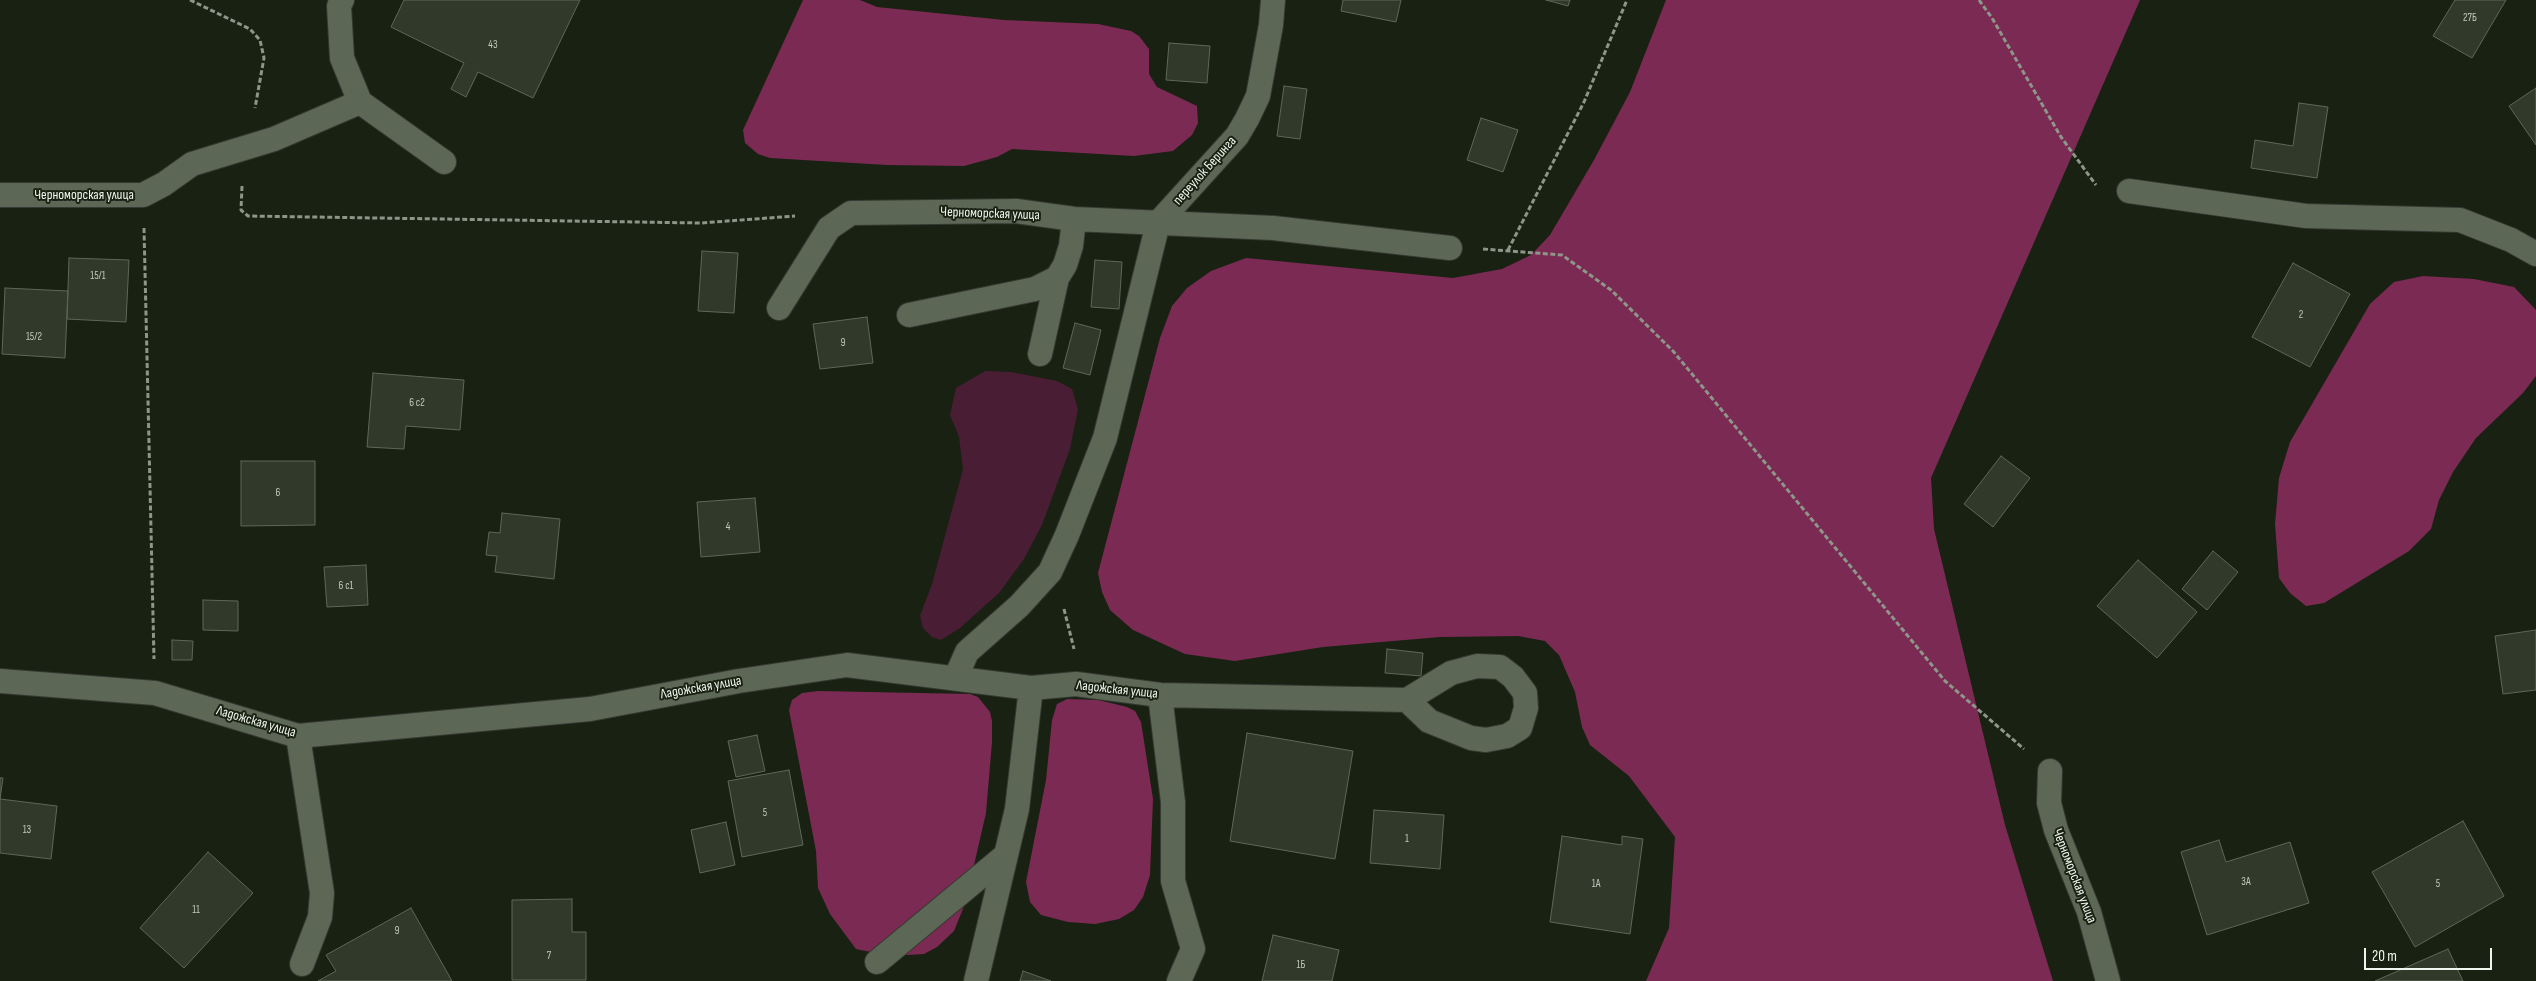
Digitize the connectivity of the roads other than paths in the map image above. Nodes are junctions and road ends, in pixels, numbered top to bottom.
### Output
1 (342, 0) edge
2 (1272, 0) edge
3 (360, 102) junction
4 (444, 162) dead end
5 (2129, 191) road end
6 (0, 195) edge
7 (1074, 219) junction
8 (1158, 223) junction
9 (1450, 248) road end
10 (2536, 254) edge
11 (1057, 278) junction
12 (779, 308) dead end
13 (909, 316) dead end
14 (1040, 354) dead end
15 (956, 677) junction
16 (0, 681) edge
17 (1031, 688) junction
18 (1160, 695) junction
19 (1407, 700) junction
20 (298, 736) junction
21 (2050, 771) road end
22 (1006, 855) junction
23 (877, 962) dead end
24 (302, 964) dead end
25 (976, 981) edge
26 (1179, 981) edge
27 (2108, 981) edge

1 - 3 lane
2 - 8 lane, переулок Беринга
3 - 4 lane
3 - 6 lane, Черноморская улица
5 - 10 lane
7 - 8 lane, Черноморская улица
7 - 11 lane
7 - 12 lane, Черноморская улица
8 - 9 lane, Черноморская улица
8 - 15 lane
11 - 13 lane
11 - 14 lane
15 - 17 lane, Ладожская улица
15 - 20 lane, Ладожская улица
16 - 20 lane, Ладожская улица
17 - 18 lane, Ладожская улица
17 - 22 lane
18 - 19 lane, Ладожская улица
18 - 26 lane
19 - 19 lane
20 - 24 lane
21 - 27 lane, Черноморская улица
22 - 23 lane
22 - 25 lane

